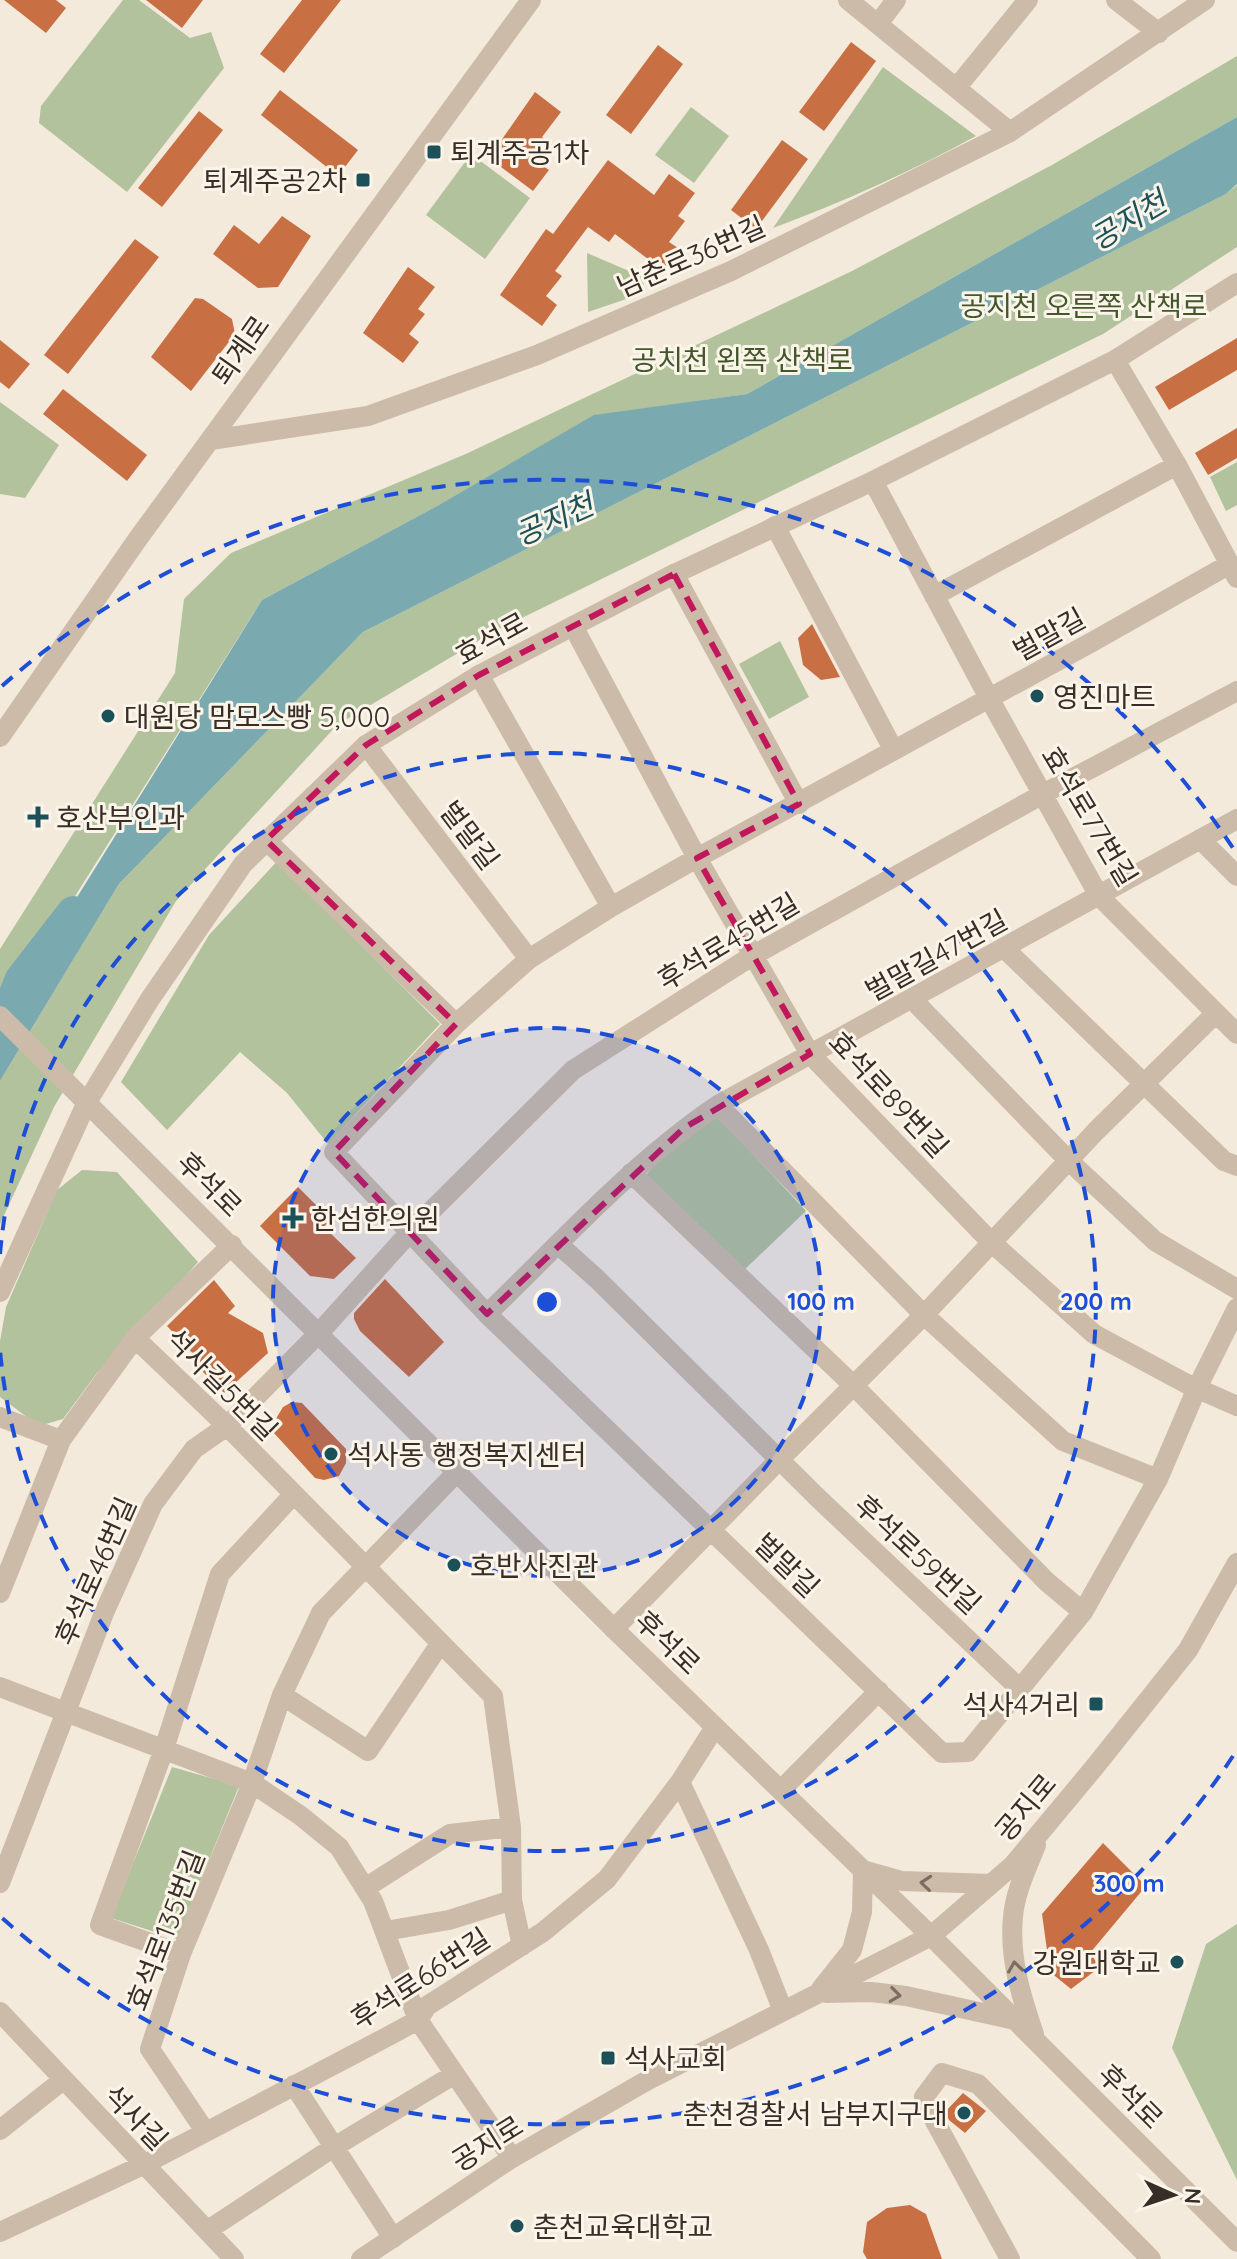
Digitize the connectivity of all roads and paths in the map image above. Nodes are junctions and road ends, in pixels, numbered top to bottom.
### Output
1 (531, 0) edge
2 (848, 0) edge
3 (896, 0) edge
4 (1028, 0) edge
5 (1116, 0) edge
6 (1205, 0) edge
7 (878, 24) junction
8 (1159, 33) junction
9 (957, 87) junction
10 (1010, 132) junction
11 (1237, 283) edge
12 (1115, 360) junction
13 (211, 440) junction
14 (1177, 465) junction
15 (873, 481) junction
16 (775, 526) junction
17 (1233, 571) edge
18 (674, 574) junction
19 (934, 596) junction
20 (573, 626) junction
21 (479, 675) junction
22 (1237, 691) edge
23 (989, 698) junction
24 (0, 737) edge
25 (366, 745) junction
26 (893, 749) junction
27 (1043, 794) junction
28 (799, 804) junction
29 (1237, 819) edge
30 (1200, 839) junction
31 (266, 840) junction
32 (697, 858) junction
33 (1237, 876) edge
34 (1099, 896) junction
35 (611, 907) junction
36 (1004, 948) junction
37 (752, 956) junction
38 (529, 959) junction
39 (912, 999) junction
40 (1216, 1013) junction
41 (0, 1016) edge
42 (456, 1024) junction
43 (1237, 1034) edge
44 (810, 1054) junction
45 (1144, 1086) junction
46 (87, 1102) junction
47 (718, 1105) junction
48 (1069, 1161) junction
49 (1237, 1166) edge
50 (631, 1173) junction
51 (410, 1232) junction
52 (991, 1242) junction
53 (232, 1245) junction
54 (559, 1245) junction
55 (1237, 1289) edge
56 (0, 1292) edge
57 (1237, 1308) edge
58 (487, 1314) junction
59 (924, 1315) junction
60 (319, 1333) junction
61 (135, 1338) junction
62 (854, 1386) junction
63 (1197, 1388) junction
64 (1237, 1406) edge
65 (0, 1417) edge
66 (227, 1426) junction
67 (61, 1440) junction
68 (779, 1460) junction
69 (457, 1472) junction
70 (1158, 1479) junction
71 (293, 1495) junction
72 (710, 1530) junction
73 (1237, 1563) edge
74 (365, 1565) junction
75 (0, 1593) edge
76 (1083, 1612) junction
77 (614, 1629) junction
78 (440, 1644) junction
79 (0, 1687) edge
80 (1019, 1688) junction
81 (879, 1691) junction
82 (282, 1695) junction
83 (65, 1712) junction
84 (715, 1727) junction
85 (164, 1749) junction
86 (680, 1782) junction
87 (252, 1783) junction
88 (781, 1790) junction
89 (511, 1827) junction
90 (1040, 1832) junction
91 (863, 1870) junction
92 (0, 1883) edge
93 (991, 1884) junction
94 (365, 1888) junction
95 (512, 1900) junction
96 (385, 1931) junction
97 (931, 1936) junction
98 (522, 1946) junction
99 (181, 1954) junction
100 (818, 1994) junction
101 (783, 2011) junction
102 (0, 2012) edge
103 (418, 2020) junction
104 (1016, 2020) junction
105 (1036, 2041) junction
106 (455, 2074) junction
107 (63, 2080) junction
108 (294, 2085) junction
109 (0, 2130) edge
110 (205, 2131) junction
111 (334, 2147) junction
112 (512, 2158) junction
113 (143, 2165) junction
114 (208, 2230) junction
115 (0, 2232) edge
116 (393, 2238) junction
117 (1237, 2242) edge
118 (234, 2259) edge
119 (361, 2259) edge
120 (1010, 2259) edge
121 (1151, 2259) edge

1 - 13 street, 퇴계로
2 - 7 street
3 - 7 street
4 - 9 street
5 - 8 street
6 - 8 street, 남춘로36번길
7 - 9 street
8 - 10 street, 남춘로36번길
9 - 10 street
10 - 13 street, 남춘로36번길
11 - 12 street, 효석로
12 - 14 street
12 - 15 street, 효석로
13 - 24 street, 퇴계로
14 - 17 street
14 - 19 street
15 - 16 street, 효석로
15 - 19 street, 효석로77번길
16 - 18 street, 효석로
16 - 26 street
17 - 23 street, 벌말길
18 - 20 street, 효석로
18 - 28 street
19 - 23 street, 효석로77번길
20 - 21 street, 효석로
20 - 32 street, 효석로89번길
21 - 25 street, 효석로
21 - 35 street
22 - 27 street, 후석로45번길
23 - 26 street, 벌말길
23 - 27 street, 효석로77번길
25 - 31 street, 효석로
25 - 38 street, 벌말길
26 - 28 street, 벌말길
27 - 34 street, 효석로77번길
27 - 37 street, 후석로45번길
28 - 32 street, 벌말길
29 - 30 street, 벌말길47번길
30 - 33 street
30 - 34 street, 벌말길47번길
31 - 42 street
31 - 46 street, 효석로
32 - 35 street, 벌말길
32 - 37 street, 효석로89번길
34 - 36 street, 벌말길47번길
34 - 40 street, 효석로77번길
35 - 38 street, 벌말길
36 - 39 street, 벌말길47번길
36 - 45 street
37 - 44 street, 효석로89번길
37 - 51 street, 후석로45번길
38 - 42 street, 벌말길
39 - 44 street, 벌말길47번길
39 - 48 street
40 - 43 street, 효석로77번길
40 - 45 street
41 - 46 street, 후석로
42 - 51 street, 벌말길
44 - 47 street, 벌말길47번길
44 - 52 street, 효석로89번길
45 - 48 street
45 - 49 street
46 - 53 street, 후석로
46 - 56 street, 효석로
47 - 50 street, 벌말길47번길
47 - 59 street
48 - 52 street
48 - 55 street
50 - 54 street, 벌말길47번길
50 - 62 street
51 - 58 street, 벌말길
51 - 60 street, 후석로45번길
52 - 59 street
52 - 63 street, 효석로89번길
53 - 60 street, 후석로
53 - 61 street
54 - 58 street, 벌말길47번길
54 - 68 street, 후석로59번길
57 - 63 street, 벌말길
58 - 72 street, 벌말길
59 - 62 street
59 - 70 street
60 - 66 street, 후석로46번길
60 - 69 street, 후석로
61 - 66 street, 석사길5번길
61 - 67 street, 석사길5번길
62 - 68 street
62 - 76 street
63 - 64 street, 효석로89번길
63 - 70 street, 벌말길
65 - 67 street
66 - 71 street, 석사길5번길
66 - 83 street, 후석로46번길
67 - 75 street, 석사길5번길
68 - 72 street
68 - 80 street, 후석로59번길
69 - 74 street, 효석로135번길
69 - 77 street, 후석로
70 - 76 street, 벌말길
71 - 74 street, 석사길5번길
71 - 85 street
72 - 77 street
72 - 81 street, 벌말길
73 - 90 street, 공지로
74 - 78 street, 석사길5번길
74 - 82 street, 효석로135번길
76 - 80 street, 벌말길
77 - 84 street, 후석로
78 - 82 street
78 - 89 street, 석사길5번길
79 - 83 street
80 - 81 street, 벌말길
81 - 88 street
82 - 87 street, 효석로135번길
83 - 85 street
83 - 92 street, 후석로46번길
84 - 86 street, 후석로66번길
84 - 88 street, 후석로
85 - 87 street
85 - 99 street
86 - 98 street, 후석로66번길
86 - 101 street
87 - 94 street
87 - 99 street, 효석로135번길
88 - 91 street, 후석로
89 - 94 street
89 - 95 street, 석사길5번길
90 - 93 street, 공지로
105 -> 90 street
93 -> 91 street
91 - 97 street, 후석로
91 - 100 street
93 - 97 street, 공지로
94 - 96 street
95 - 96 street
95 - 98 street, 석사길5번길
96 - 103 street
97 - 100 street, 공지로
97 - 104 street, 후석로
98 - 103 street, 후석로66번길
99 - 110 street, 효석로135번길
100 - 101 street, 공지로
100 -> 104 street
101 - 112 street, 공지로
102 - 107 street, 석사길
103 - 106 street
103 - 108 street, 후석로66번길
104 - 105 street, 후석로
105 - 117 street, 후석로
106 - 111 street
106 - 112 street
107 - 109 street
107 - 113 street, 석사길
108 - 110 street, 후석로66번길
108 - 111 street
110 - 113 street, 후석로66번길
111 - 114 street
111 - 116 street
112 - 116 street, 공지로
113 - 114 street, 석사길
113 - 115 street, 후석로66번길
114 - 118 street, 석사길
116 - 119 street, 공지로
120 - 121 street

